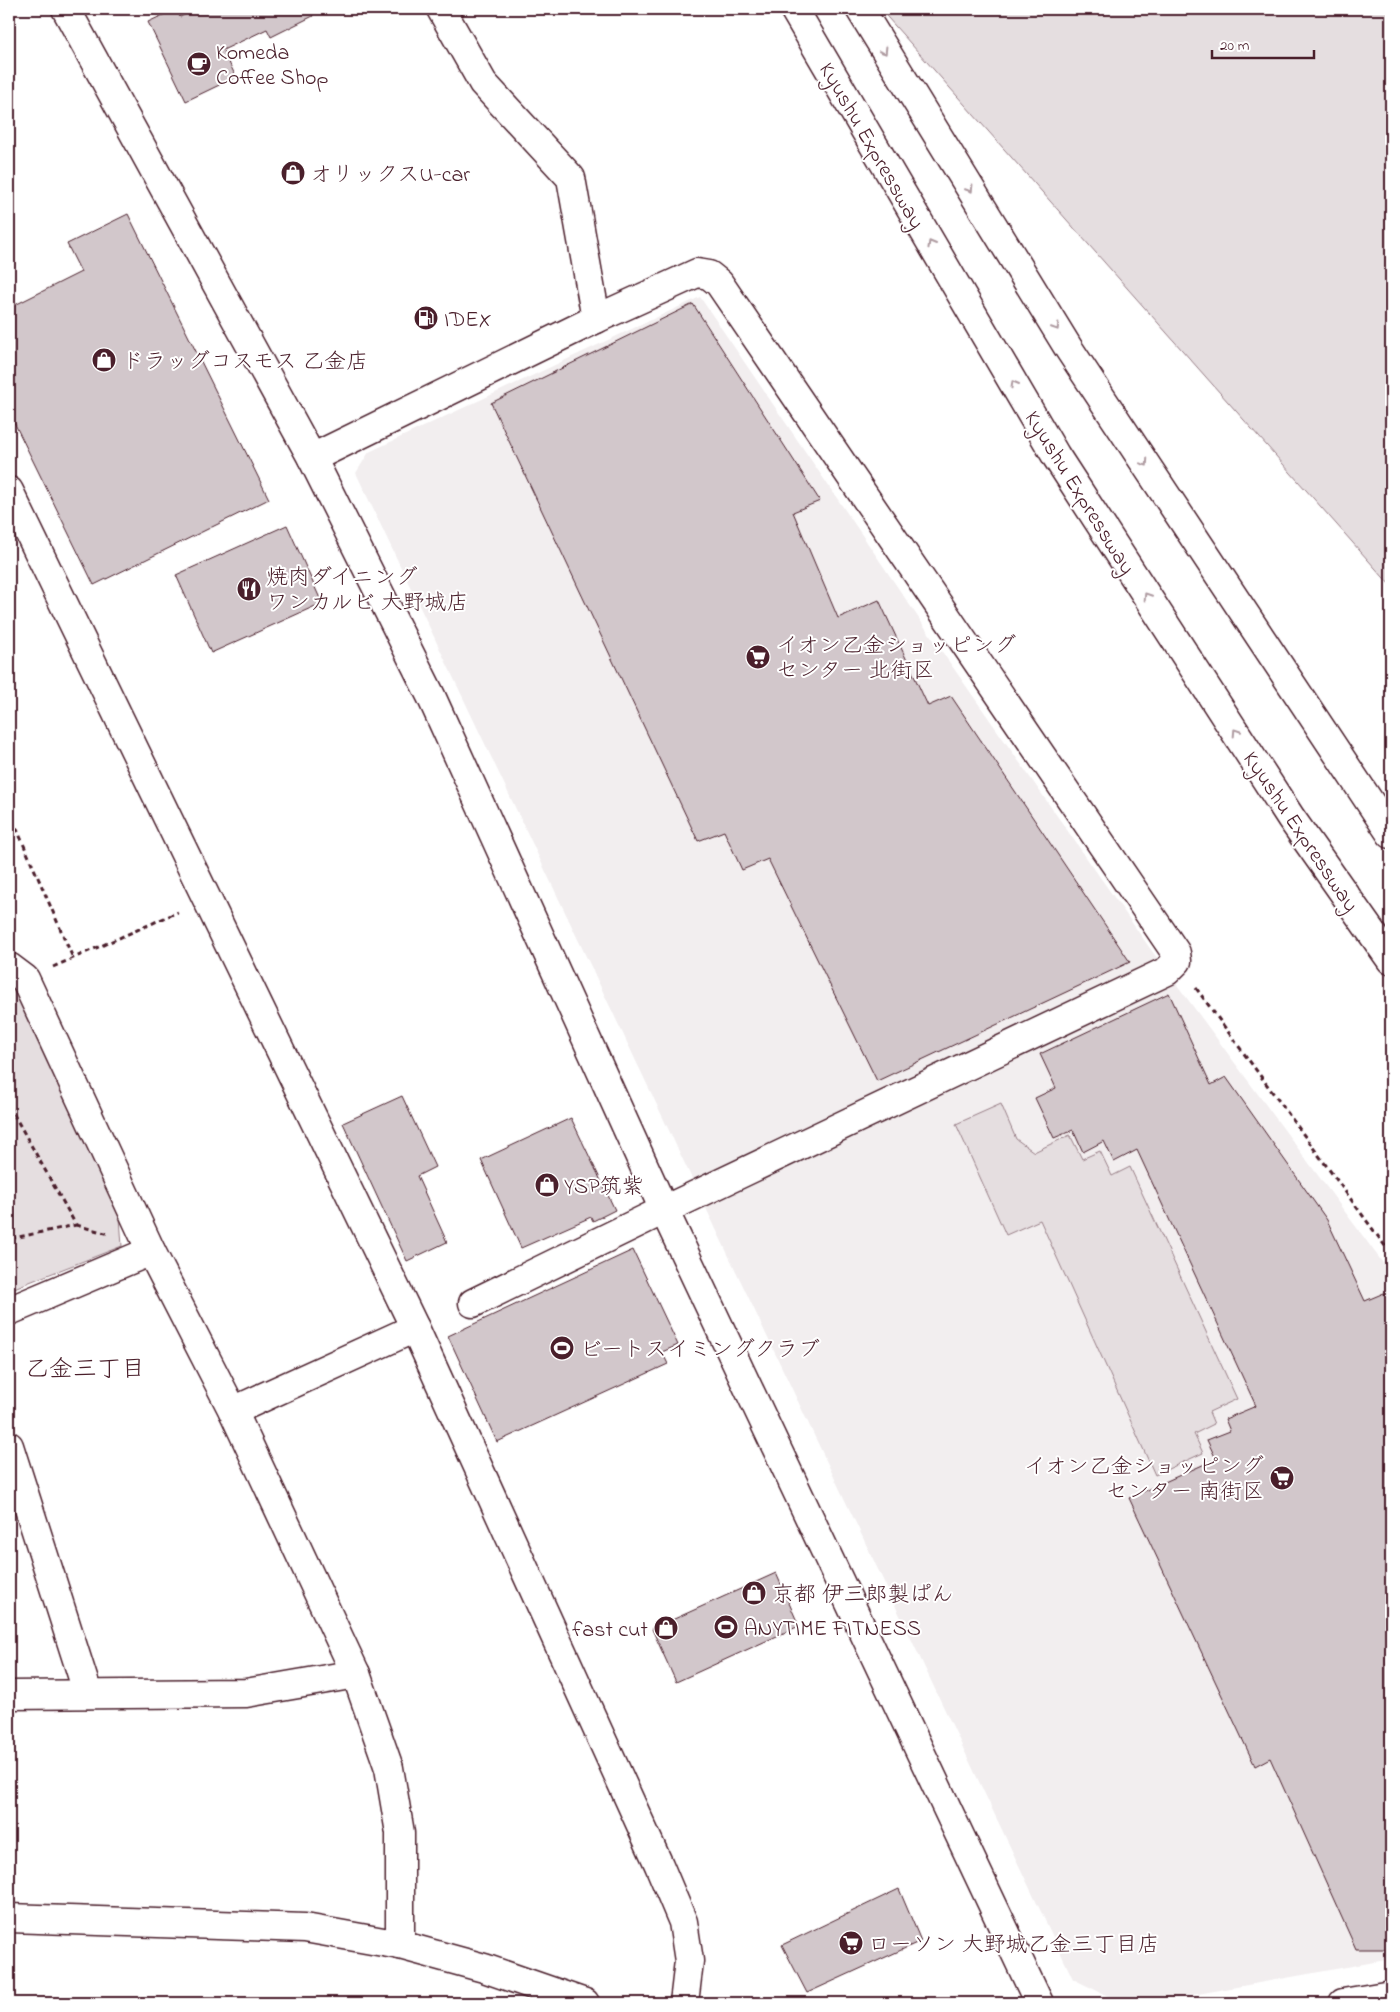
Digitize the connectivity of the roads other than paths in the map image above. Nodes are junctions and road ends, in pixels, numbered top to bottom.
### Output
1 (66, 9) edge
2 (441, 9) edge
3 (794, 9) edge
4 (860, 9) edge
5 (596, 320) junction
6 (312, 458) junction
7 (9, 491) edge
8 (1391, 834) edge
9 (1391, 960) edge
10 (17, 973) edge
11 (664, 1210) junction
12 (150, 1251) junction
13 (473, 1303) dead end
14 (9, 1311) edge
15 (415, 1328) junction
16 (233, 1411) junction
17 (9, 1446) edge
18 (356, 1674) junction
19 (88, 1694) junction
20 (9, 1695) edge
21 (9, 1918) edge
22 (400, 1945) junction
23 (1385, 1999) edge
24 (585, 2003) edge
25 (684, 2003) edge
26 (1039, 2003) edge
27 (1343, 2003) edge

1 - 6 main road
2 - 5 main road
9 -> 3 main road, Kyushu Expressway
4 -> 8 main road
5 - 6 main road
5 - 11 main road
6 - 11 main road
7 - 15 main road
10 - 12 main road
11 - 13 main road
11 - 26 main road
12 - 14 main road
12 - 16 main road
15 - 16 main road
15 - 25 main road
16 - 18 main road
17 - 19 main road
18 - 19 main road
18 - 22 main road
19 - 20 main road
21 - 22 main road
22 - 24 main road
23 - 27 main road

